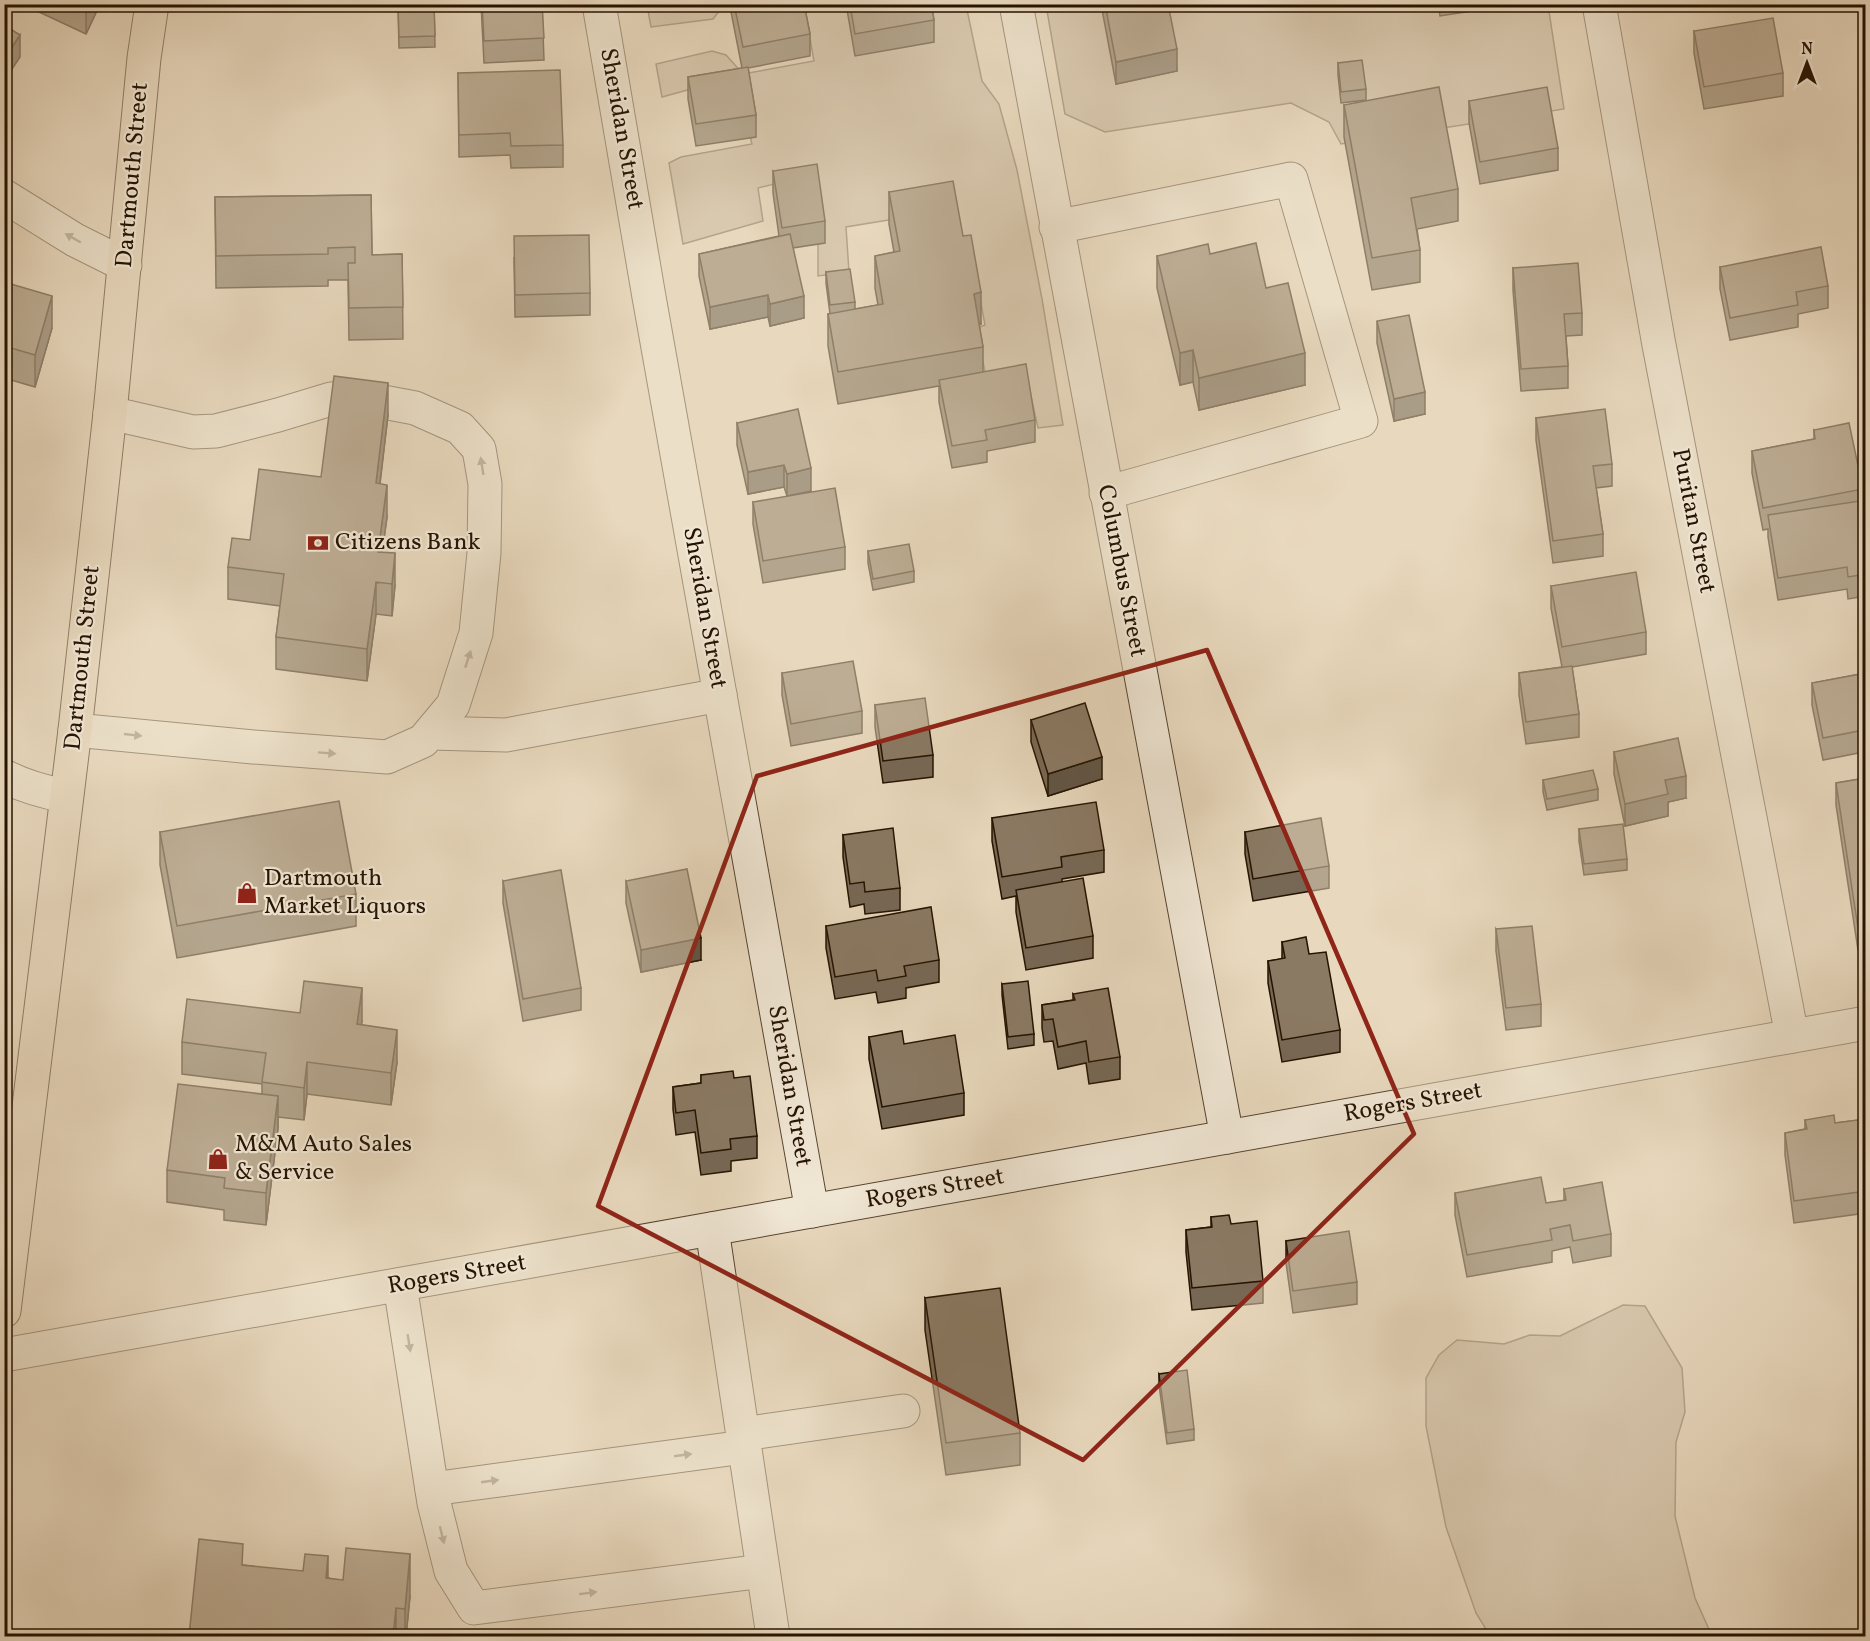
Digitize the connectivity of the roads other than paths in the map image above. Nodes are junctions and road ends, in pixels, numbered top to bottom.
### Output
1 (152, 4) edge
2 (599, 4) edge
3 (1016, 4) edge
4 (1599, 4) edge
5 (4, 196) edge
6 (1056, 227) junction
7 (125, 266) junction
8 (110, 413) junction
9 (1106, 493) junction
10 (720, 695) junction
11 (75, 730) junction
12 (430, 733) junction
13 (4, 776) edge
14 (66, 796) junction
15 (1866, 1023) edge
16 (1791, 1036) junction
17 (1227, 1137) junction
18 (812, 1211) junction
19 (712, 1228) junction
20 (400, 1285) junction
21 (4, 1311) edge
22 (4, 1355) edge
23 (903, 1411) dead end
24 (743, 1441) junction
25 (432, 1488) junction
26 (762, 1571) junction
27 (772, 1636) edge

1 - 7 main road, Dartmouth Street
2 - 10 street, Sheridan Street
3 - 6 street, Columbus Street
4 - 16 street, Puritan Street
7 -> 5 street
6 - 9 street, Columbus Street
6 - 9 street
7 - 8 main road, Dartmouth Street
8 - 11 main road, Dartmouth Street
12 -> 8 street
9 - 17 street, Columbus Street
10 - 12 street
10 - 18 street, Sheridan Street
11 -> 12 street
11 - 14 main road, Dartmouth Street
13 - 14 street
14 - 21 main road, Dartmouth Street
15 - 16 street, Rogers Street
16 - 17 street, Rogers Street
17 - 18 street, Rogers Street
18 - 19 street, Rogers Street
19 - 20 street, Rogers Street
19 - 24 street
20 - 22 street, Rogers Street
20 -> 25 street
23 - 24 street
25 -> 24 street
24 - 26 street
25 -> 26 street
26 - 27 street

